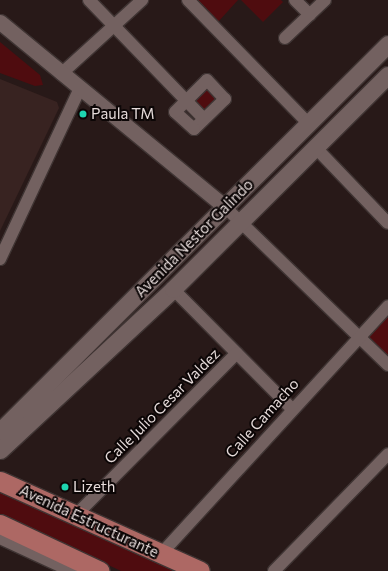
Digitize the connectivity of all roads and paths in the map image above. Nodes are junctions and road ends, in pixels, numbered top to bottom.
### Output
1 (89, 0) edge
2 (142, 0) edge
3 (188, 0) edge
4 (296, 0) edge
5 (325, 0) edge
6 (310, 15) junction
7 (0, 22) edge
8 (115, 26) junction
9 (285, 38) dead end
10 (388, 44) edge
11 (62, 74) junction
12 (387, 77) edge
13 (79, 90) junction
14 (186, 101) junction
15 (308, 123) junction
16 (315, 147) junction
17 (225, 207) junction
18 (242, 221) junction
19 (388, 223) edge
20 (0, 259) edge
21 (173, 289) junction
22 (388, 306) edge
23 (359, 336) junction
24 (237, 353) junction
25 (388, 365) edge
26 (292, 409) junction
27 (0, 431) edge
28 (0, 450) edge
29 (388, 454) edge
30 (0, 481) edge
31 (76, 515) junction
32 (0, 524) edge
33 (0, 538) edge
34 (161, 554) junction
35 (71, 571) edge
36 (100, 571) edge
37 (200, 571) edge
38 (274, 571) edge

1 - 8 street
2 - 8 street
3 - 15 street
4 - 6 street
5 - 6 street
6 - 9 street
7 - 11 street
8 - 11 street
8 - 14 street
10 - 15 main road, Avenida Nestor Galindo
11 - 13 street
12 - 16 main road, Avenida Nestor Galindo
13 - 17 street
13 - 20 street
14 - 14 street
15 - 17 main road, Avenida Nestor Galindo
16 - 18 main road, Avenida Nestor Galindo
16 - 19 street
17 - 18 street
17 - 27 main road, Avenida Nestor Galindo
18 - 21 main road, Avenida Nestor Galindo
18 - 23 street
21 - 24 street
21 - 28 main road, Avenida Nestor Galindo
22 - 23 street, Calle Camacho
23 - 25 street
23 - 26 street, Calle Camacho
24 - 26 street
24 - 31 street, Calle Julio Cesar Valdez
26 - 34 street, Calle Camacho
29 - 38 street
30 - 31 main road, Avenida Estructurante
31 - 34 main road, Avenida Estructurante
32 - 36 main road
33 - 35 street
34 - 37 main road, Avenida Estructurante

